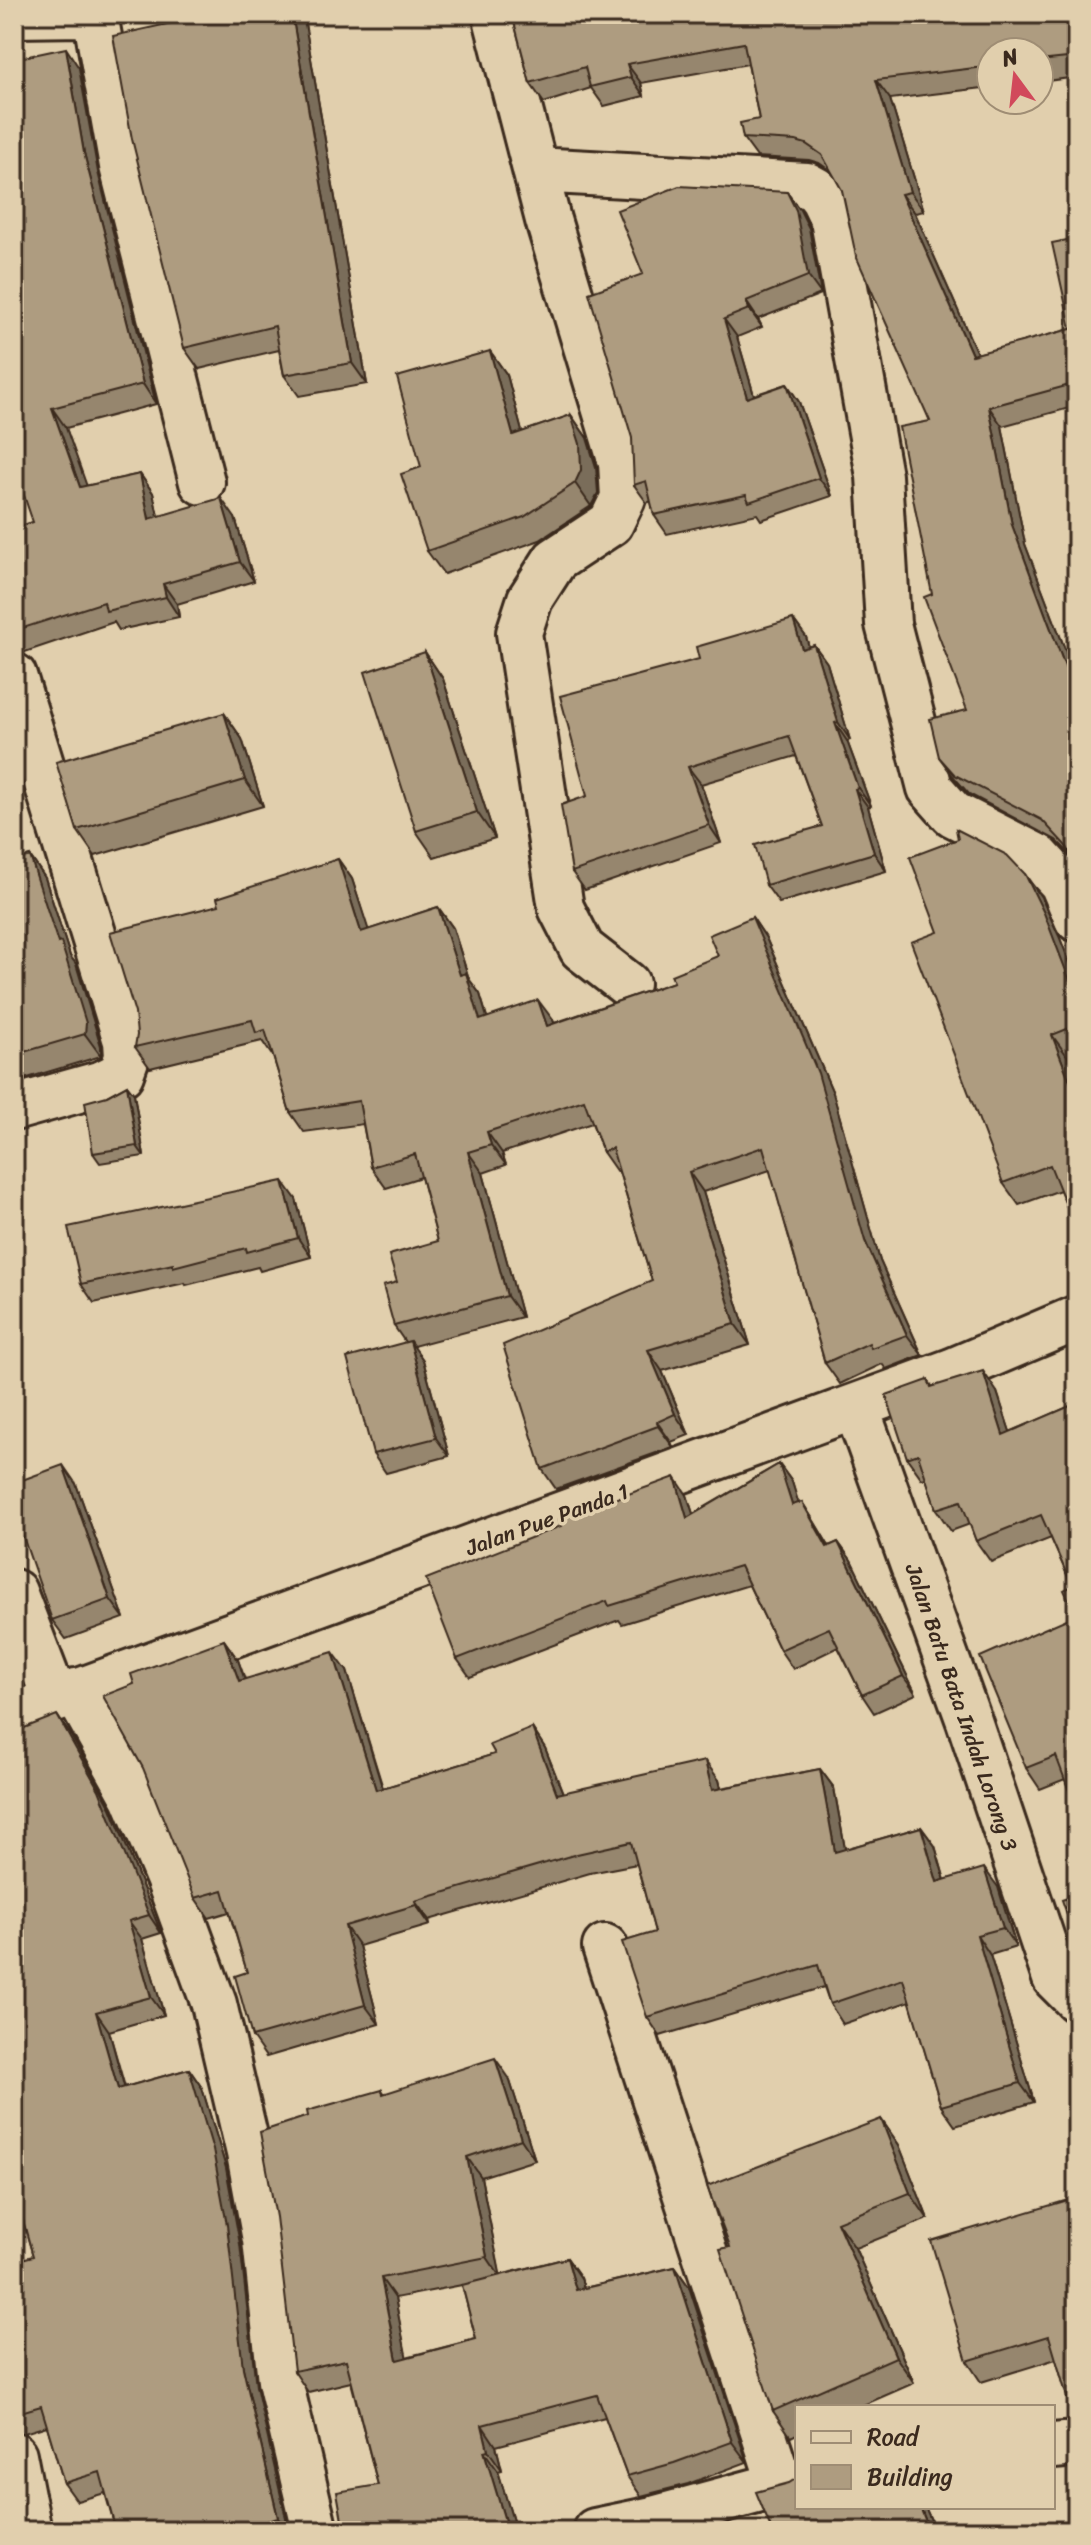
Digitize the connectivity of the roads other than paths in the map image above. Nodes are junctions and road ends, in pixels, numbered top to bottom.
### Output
1 (84, 14) edge
2 (95, 14) edge
3 (495, 14) edge
4 (14, 15) edge
5 (535, 170) junction
6 (202, 482) dead end
7 (14, 676) edge
8 (1077, 919) edge
9 (627, 984) dead end
10 (14, 1108) edge
11 (1077, 1318) edge
12 (856, 1407) junction
13 (14, 1592) edge
14 (65, 1695) junction
15 (14, 1715) edge
16 (605, 1947) dead end
17 (1077, 2000) edge
18 (1077, 2444) edge
19 (1055, 2446) edge
20 (14, 2455) edge
21 (788, 2482) edge
22 (29, 2531) edge
23 (315, 2531) edge
24 (595, 2531) edge

1 - 4 street
2 - 6 street
3 - 5 street
5 - 8 street
5 - 9 street
7 - 10 street
11 - 12 street, Jalan Pue Panda 1
12 - 14 street, Jalan Pue Panda 1
12 - 17 street, Jalan Batu Bata Indah Lorong 3
13 - 14 street
14 - 15 street, Jalan Pue Panda 1
14 - 23 street
16 - 21 street
18 - 19 street
20 - 22 street
21 - 24 street

